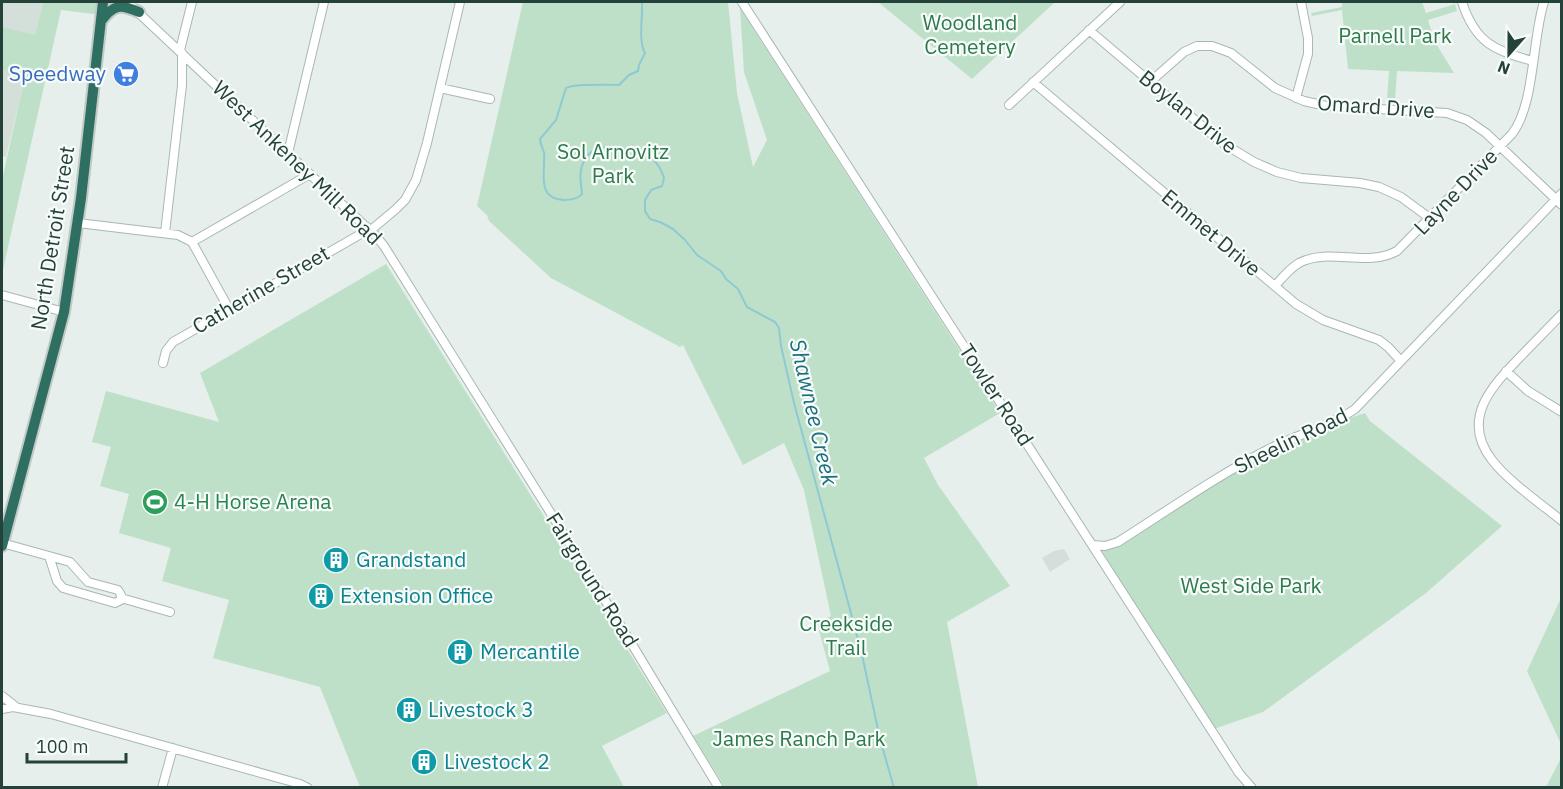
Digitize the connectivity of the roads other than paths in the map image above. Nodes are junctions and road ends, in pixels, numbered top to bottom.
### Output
1 (103, 2) edge
2 (127, 2) edge
3 (192, 2) edge
4 (324, 2) edge
5 (460, 2) edge
6 (742, 2) edge
7 (1120, 2) edge
8 (1301, 2) edge
9 (1462, 2) edge
10 (1545, 2) edge
11 (139, 12) junction
12 (101, 21) junction
13 (1089, 30) junction
14 (181, 51) junction
15 (1533, 61) junction
16 (1033, 82) junction
17 (1150, 82) junction
18 (440, 88) junction
19 (1296, 98) junction
20 (490, 99) dead end
21 (1009, 105) dead end
22 (1500, 146) junction
23 (288, 153) junction
24 (310, 174) junction
25 (1560, 199) edge
26 (1431, 219) junction
27 (78, 223) junction
28 (371, 230) junction
29 (165, 233) junction
30 (192, 242) junction
31 (1275, 286) junction
32 (2, 295) edge
33 (229, 309) junction
34 (64, 312) junction
35 (1562, 314) edge
36 (1401, 361) junction
37 (163, 363) dead end
38 (1506, 371) junction
39 (464, 374) joint
40 (1562, 412) edge
41 (1562, 521) edge
42 (2, 544) edge
43 (1093, 544) junction
44 (49, 556) junction
45 (121, 598) junction
46 (170, 612) dead end
47 (2, 696) edge
48 (17, 708) junction
49 (2, 709) edge
50 (173, 748) junction
51 (162, 788) edge
52 (308, 788) edge
53 (719, 788) edge
54 (1252, 788) edge

1 - 12 highway, North Detroit Street
2 - 11 street, West Ankeney Mill Road
3 - 14 street
4 - 23 street
5 - 18 street, Catherine Street
6 - 43 street, Towler Road
7 - 13 street
8 - 19 street
9 - 15 street
10 - 15 street, Layne Drive
11 - 12 highway
11 - 14 street, West Ankeney Mill Road
12 - 27 highway, North Detroit Street
13 - 16 street
13 - 17 street, Boylan Drive
14 - 23 street, West Ankeney Mill Road
14 - 29 street
15 - 22 street, Layne Drive
16 - 21 street
16 - 31 street, Emmet Drive
17 - 19 street, Omard Drive
17 - 26 street, Boylan Drive
18 - 20 street
18 - 28 street, Catherine Street
19 - 22 street, Omard Drive
22 - 25 street, Omard Drive
22 - 26 street, Layne Drive
23 - 24 street, West Ankeney Mill Road
24 - 28 street, West Ankeney Mill Road
24 - 30 street
25 - 36 street, Sheelin Road
26 - 31 street, Layne Drive
27 - 29 street
27 - 34 highway, North Detroit Street
28 - 33 street, Catherine Street
28 - 39 street, West Ankeney Mill Road
29 - 30 street
30 - 33 street
31 - 36 street, Emmet Drive
32 - 34 street
33 - 37 street, Catherine Street
34 - 42 highway, North Detroit Street
35 - 38 street
36 - 43 street, Sheelin Road
38 - 40 street
38 - 41 street
39 - 53 street, Fairground Road
42 - 44 street
43 - 54 street, Towler Road
44 - 45 street
44 - 45 street
45 - 46 street
47 - 48 street
48 - 49 street
48 - 50 street
50 - 51 street
50 - 52 street

